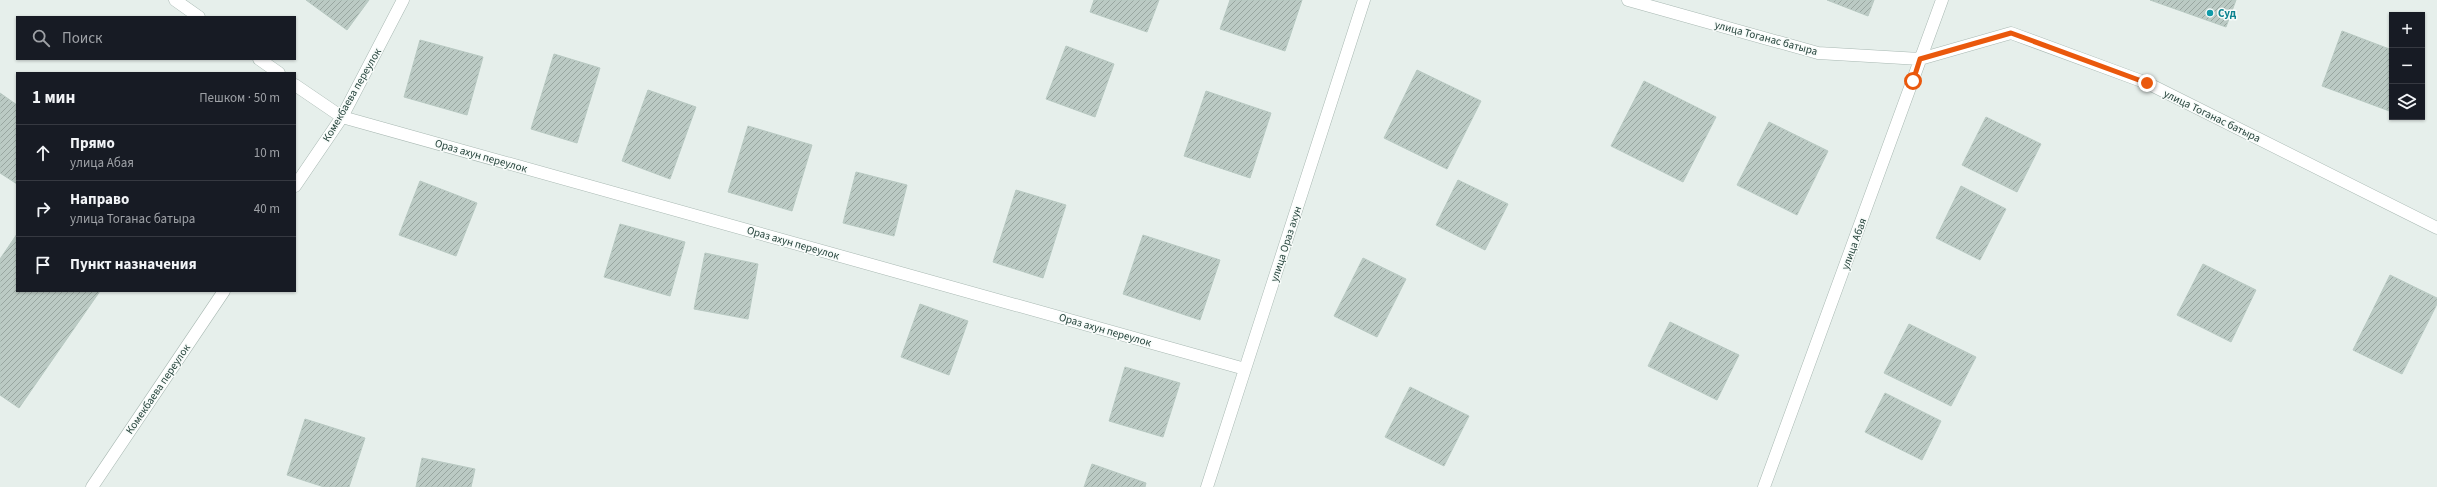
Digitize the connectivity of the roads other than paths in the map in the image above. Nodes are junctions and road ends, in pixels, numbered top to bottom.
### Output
1 (175, 0) edge
2 (403, 0) edge
3 (1364, 0) edge
4 (1628, 0) edge
5 (1942, 0) edge
6 (198, 16) edge
7 (1920, 59) junction
8 (260, 60) edge
9 (278, 72) edge
10 (296, 85) edge
11 (342, 117) junction
12 (296, 185) edge
13 (2437, 228) edge
14 (223, 292) edge
15 (1245, 369) junction
16 (92, 487) edge
17 (1207, 487) edge
18 (1764, 487) edge

1 - 6 street
2 - 11 street, Комекбаева переулок
3 - 15 street, улица Ораз ахун
4 - 7 street, улица Тоганас батыра
5 - 7 street, улица Абая
7 - 13 street, улица Тоганас батыра
7 - 18 street, улица Абая
8 - 9 street
10 - 11 street, Ораз ахун переулок
11 - 12 street, Комекбаева переулок
11 - 15 street, Ораз ахун переулок
14 - 16 street, Комекбаева переулок
15 - 17 street, улица Ораз ахун

